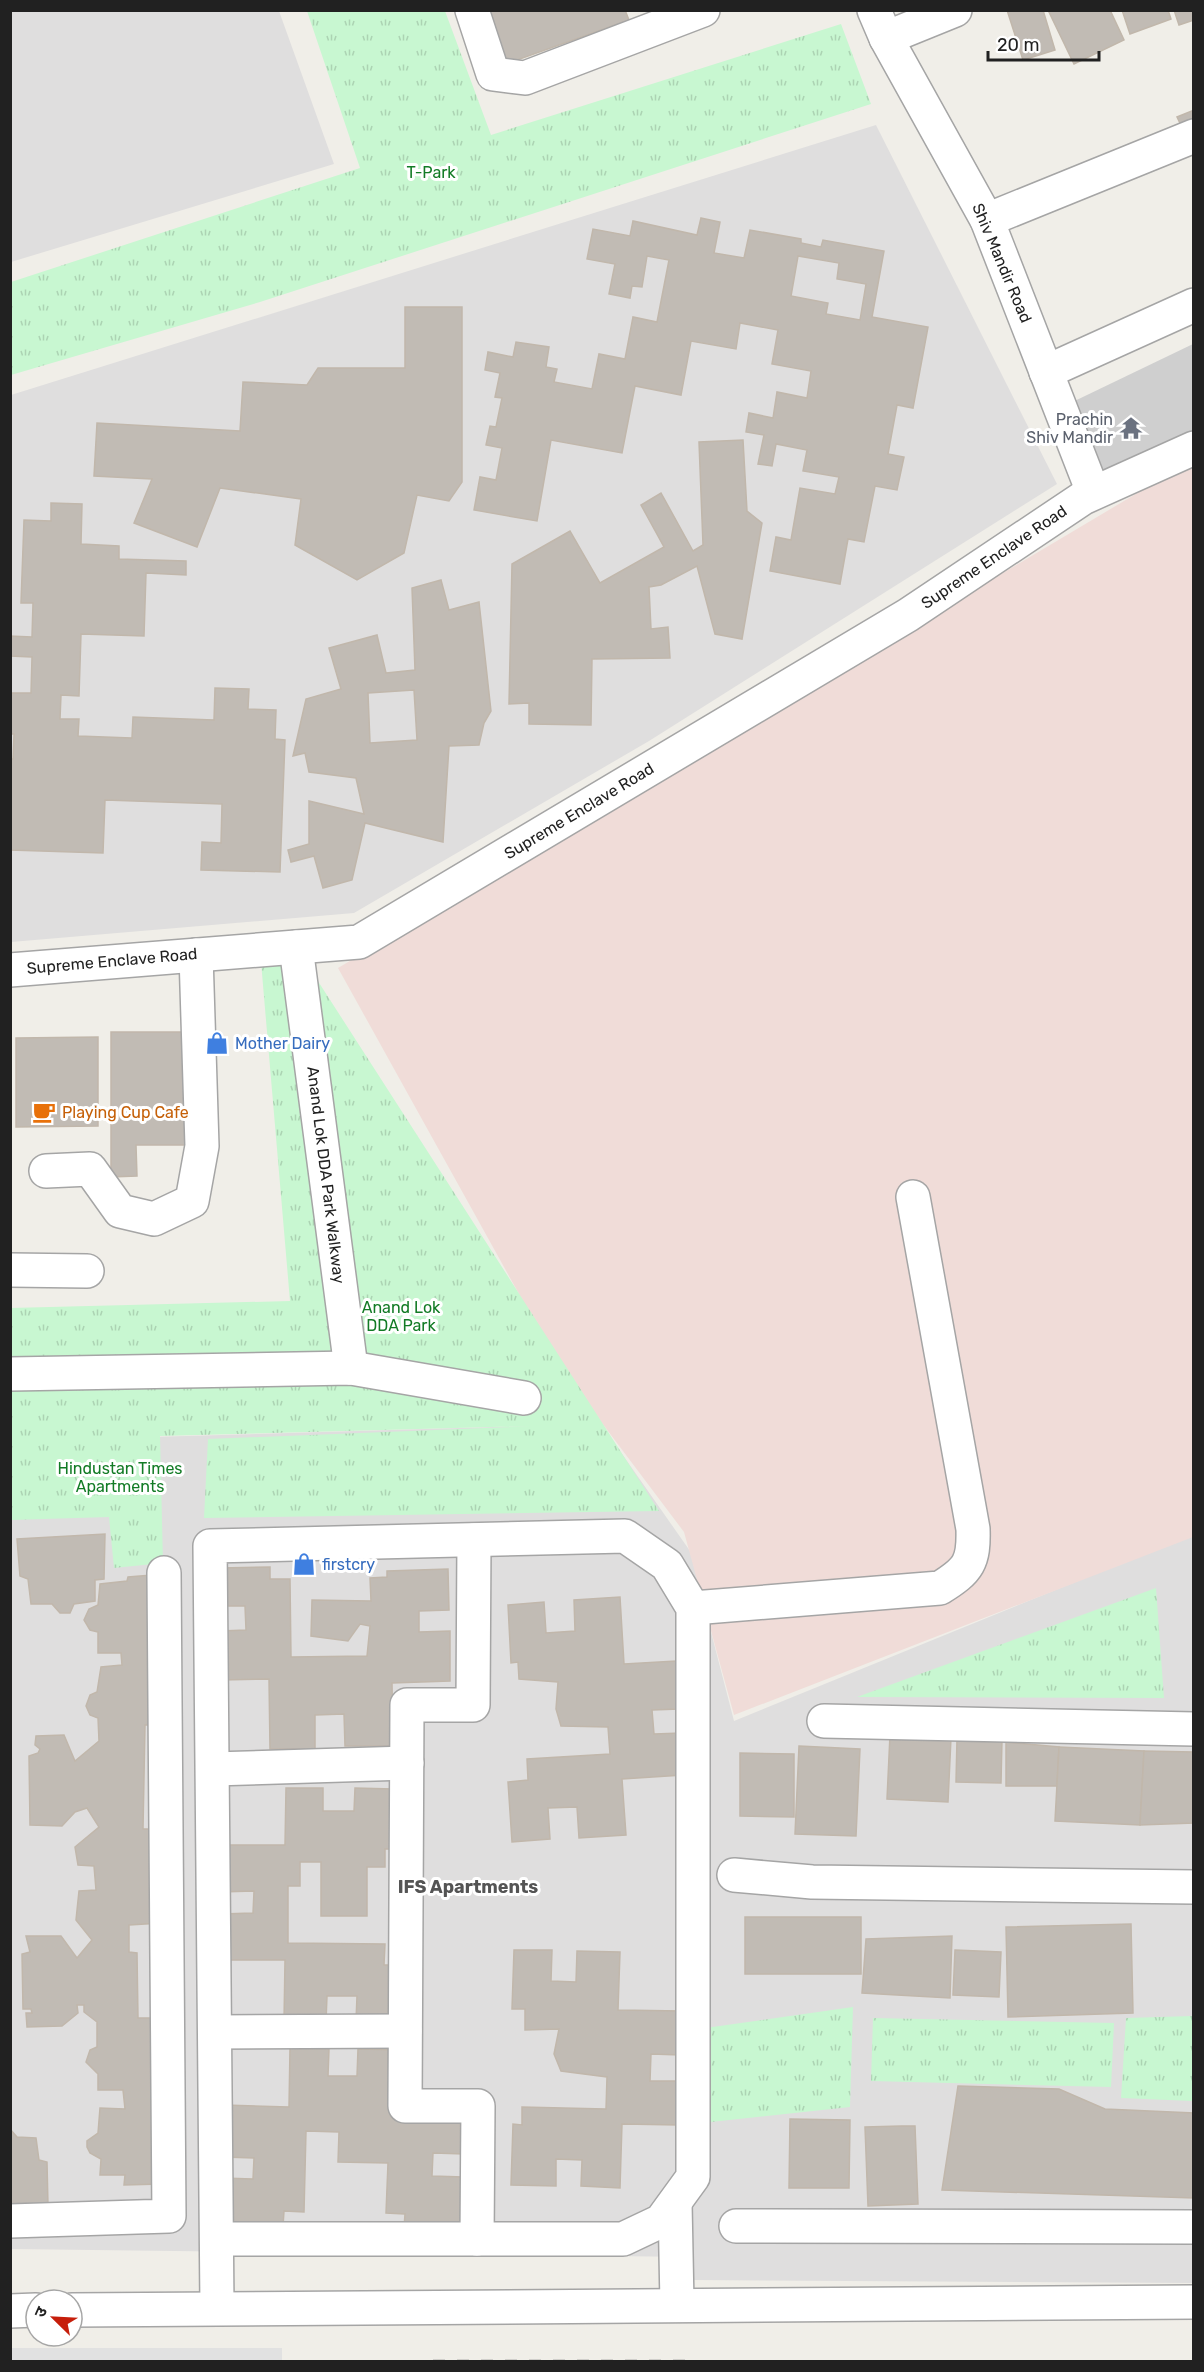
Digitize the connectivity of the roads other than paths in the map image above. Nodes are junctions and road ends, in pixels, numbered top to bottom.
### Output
1 (472, 10) edge
2 (703, 10) edge
3 (955, 10) edge
4 (880, 24) edge
5 (1194, 136) edge
6 (987, 220) junction
7 (1194, 305) edge
8 (1046, 372) junction
9 (1194, 448) edge
10 (1094, 492) junction
11 (296, 947) junction
12 (196, 955) junction
13 (10, 970) edge
14 (46, 1171) dead end
15 (913, 1197) dead end
16 (10, 1270) edge
17 (87, 1271) dead end
18 (351, 1368) junction
19 (10, 1374) edge
20 (524, 1398) dead end
21 (474, 1540) junction
22 (164, 1573) dead end
23 (693, 1608) junction
24 (824, 1721) dead end
25 (1194, 1729) edge
26 (407, 1763) junction
27 (213, 1769) junction
28 (734, 1875) dead end
29 (1194, 1887) edge
30 (405, 2031) junction
31 (216, 2032) junction
32 (675, 2203) junction
33 (10, 2221) edge
34 (736, 2226) dead end
35 (1194, 2227) edge
36 (219, 2239) junction
37 (477, 2239) junction
38 (1194, 2302) edge
39 (677, 2304) junction
40 (218, 2307) junction
41 (84, 2310) edge

1 - 2 street
3 - 4 street
4 - 6 street, Shiv Mandir Road
5 - 6 street
6 - 8 street, Shiv Mandir Road
7 - 8 street
8 - 10 street, Shiv Mandir Road
9 - 10 street, Supreme Enclave Road
10 - 11 street, Supreme Enclave Road
11 - 12 street, Supreme Enclave Road
11 - 18 street, Anand Lok DDA Park Walkway
12 - 13 street, Supreme Enclave Road
12 - 14 street
15 - 23 street
16 - 17 street
18 - 19 street
18 - 20 street
21 - 23 street
21 - 26 street
21 - 27 street
22 - 33 street
23 - 32 street
24 - 25 street
26 - 27 street
26 - 30 street
27 - 31 street
28 - 29 street
30 - 31 street
30 - 37 street
31 - 36 street
32 - 37 street
32 - 39 street
34 - 35 street
36 - 37 street
36 - 40 street
38 - 39 street
39 - 40 street
40 - 41 street

